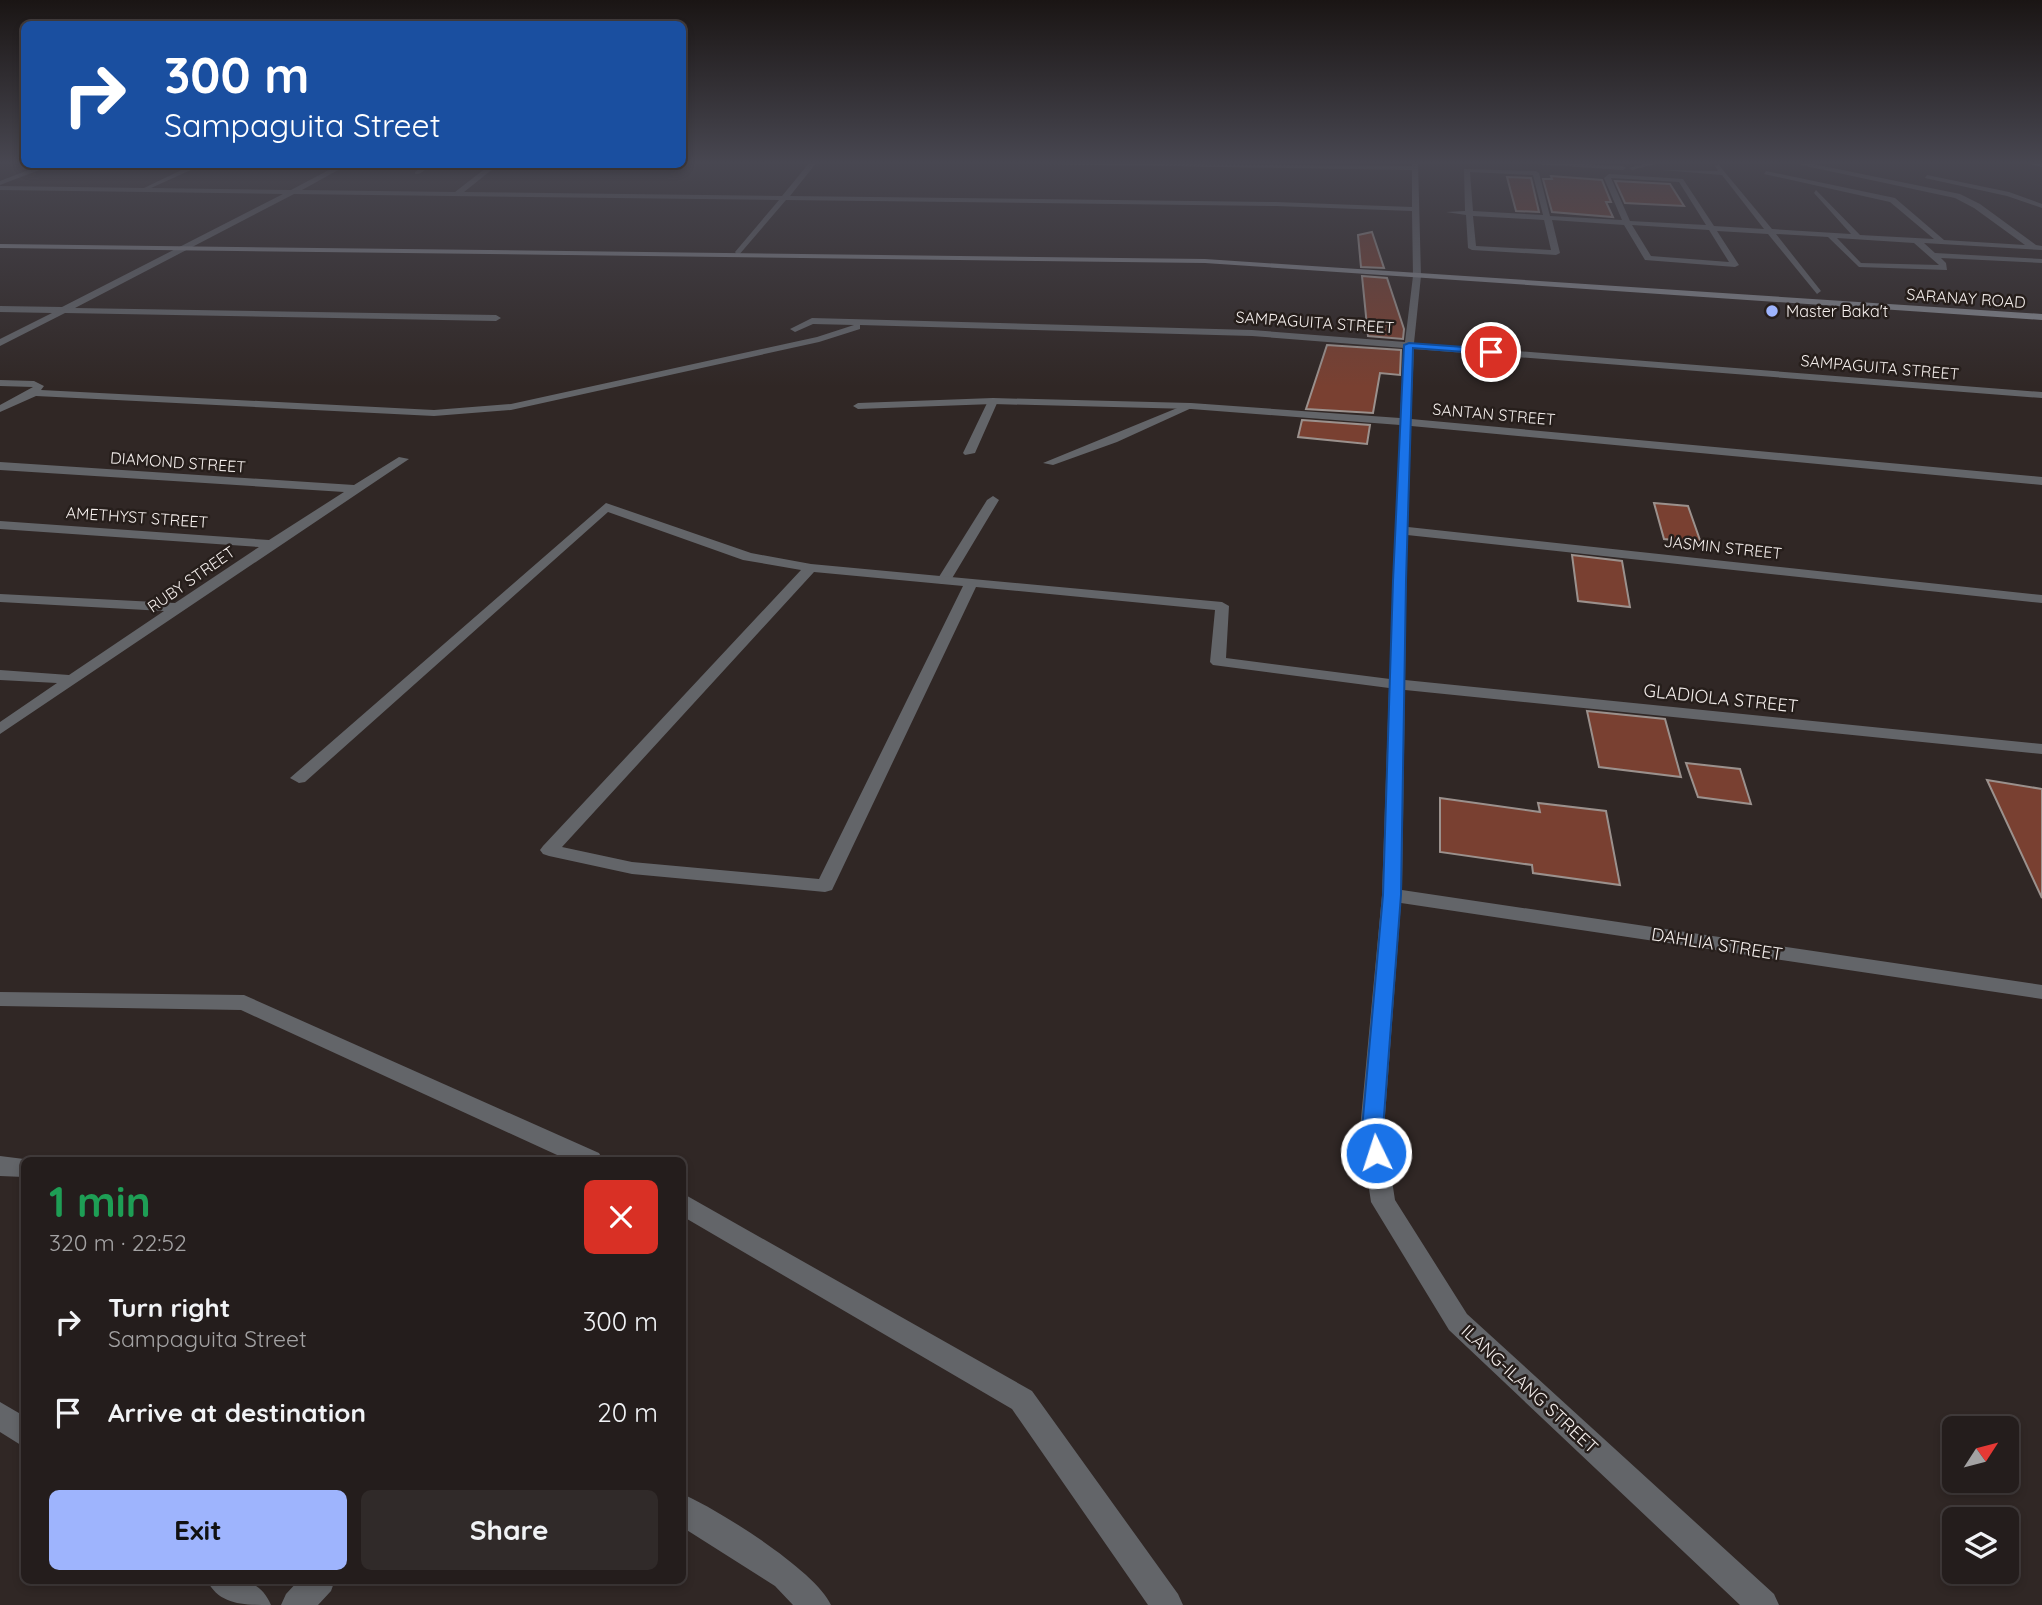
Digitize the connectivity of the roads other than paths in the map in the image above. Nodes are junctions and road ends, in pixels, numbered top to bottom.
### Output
1 (206, 237) joint
2 (234, 237) dead end
3 (754, 237) edge
4 (1415, 237) edge
5 (1471, 237) edge
6 (1552, 237) edge
7 (1636, 237) edge
8 (1715, 237) edge
9 (1775, 237) edge
10 (1832, 237) edge
11 (1858, 237) edge
12 (1936, 237) edge
13 (2021, 237) edge
14 (1916, 240) junction
15 (1942, 242) junction
16 (734, 245) dead end
17 (747, 245) junction
18 (0, 246) edge
19 (184, 248) junction
20 (2037, 248) edge
21 (738, 254) junction
22 (1933, 254) junction
23 (2042, 261) edge
24 (1493, 270) dead end
25 (1417, 271) junction
26 (1803, 290) dead end
27 (1817, 291) junction
28 (1829, 292) dead end
29 (0, 309) edge
30 (61, 310) junction
31 (2042, 317) edge
32 (496, 318) dead end
33 (873, 323) junction
34 (795, 329) dead end
35 (0, 343) edge
36 (1409, 345) junction
37 (0, 383) edge
38 (34, 393) junction
39 (2042, 395) edge
40 (993, 401) junction
41 (858, 406) dead end
42 (1191, 406) junction
43 (0, 409) edge
44 (1406, 422) junction
45 (969, 453) dead end
46 (403, 460) dead end
47 (1049, 463) dead end
48 (0, 466) edge
49 (2042, 481) edge
50 (355, 489) junction
51 (993, 500) dead end
52 (0, 525) edge
53 (1401, 530) junction
54 (272, 544) junction
55 (811, 568) junction
56 (944, 580) junction
57 (972, 582) junction
58 (0, 598) edge
59 (2042, 599) edge
60 (180, 608) junction
61 (0, 676) edge
62 (73, 680) junction
63 (1396, 684) junction
64 (0, 729) edge
65 (2042, 749) edge
66 (299, 778) dead end
67 (1392, 895) junction
68 (2042, 992) edge
69 (0, 999) edge
70 (584, 1157) edge
71 (0, 1166) edge
72 (21, 1167) edge
73 (686, 1205) edge
74 (0, 1415) edge
75 (21, 1431) edge
76 (686, 1512) edge
77 (227, 1584) edge
78 (316, 1584) edge
79 (255, 1605) edge
80 (297, 1605) edge
81 (815, 1605) edge
82 (1167, 1605) edge
83 (1763, 1605) edge

1 - 2 street
1 - 19 street
3 - 17 street
4 - 25 street, ILANG-ILANG STREET
5 - 6 street
7 - 8 street
9 - 27 street
10 - 22 street
11 - 14 street
12 - 15 street
13 - 20 street
14 - 15 street
14 - 22 street
15 - 20 street
16 - 17 street, SARANAY ROAD
17 - 21 street
17 - 25 street, SARANAY ROAD
18 - 19 street, SARANAY ROAD
19 - 21 street, SARANAY ROAD
19 - 30 street
21 - 25 street, SARANAY ROAD
22 - 23 street
24 - 25 street, SARANAY ROAD
25 - 31 street, SARANAY ROAD
25 - 36 street, ILANG-ILANG STREET
26 - 27 street
27 - 28 street
29 - 30 street
30 - 32 street
30 - 35 street
33 - 34 street, SAMPAGUITA STREET
33 - 36 street, SAMPAGUITA STREET
33 - 38 street
36 - 39 street, SAMPAGUITA STREET
36 - 44 street, ILANG-ILANG STREET
37 - 38 street
38 - 43 street
40 - 41 street, SANTAN STREET
40 - 42 street, SANTAN STREET
40 - 45 street
42 - 44 street, SANTAN STREET
42 - 47 street
44 - 49 street, SANTAN STREET
44 - 53 street, ILANG-ILANG STREET
46 - 50 street, RUBY STREET
48 - 50 street, DIAMOND STREET
50 - 54 street, RUBY STREET
51 - 56 street
52 - 54 street, AMETHYST STREET
53 - 59 street, JASMIN STREET
53 - 63 street, ILANG-ILANG STREET
54 - 60 street, RUBY STREET
55 - 56 street
55 - 57 street
55 - 66 street
56 - 57 street
57 - 63 street, GLADIOLA STREET
58 - 60 street
60 - 62 street, RUBY STREET
61 - 62 street
62 - 64 street, RUBY STREET
63 - 65 street, GLADIOLA STREET
63 - 67 street, ILANG-ILANG STREET
67 - 68 street, DAHLIA STREET
67 - 83 street, ILANG-ILANG STREET
69 - 70 street
71 - 72 street
73 - 82 street
74 - 75 street
76 - 81 street
77 - 79 street
78 - 80 street

